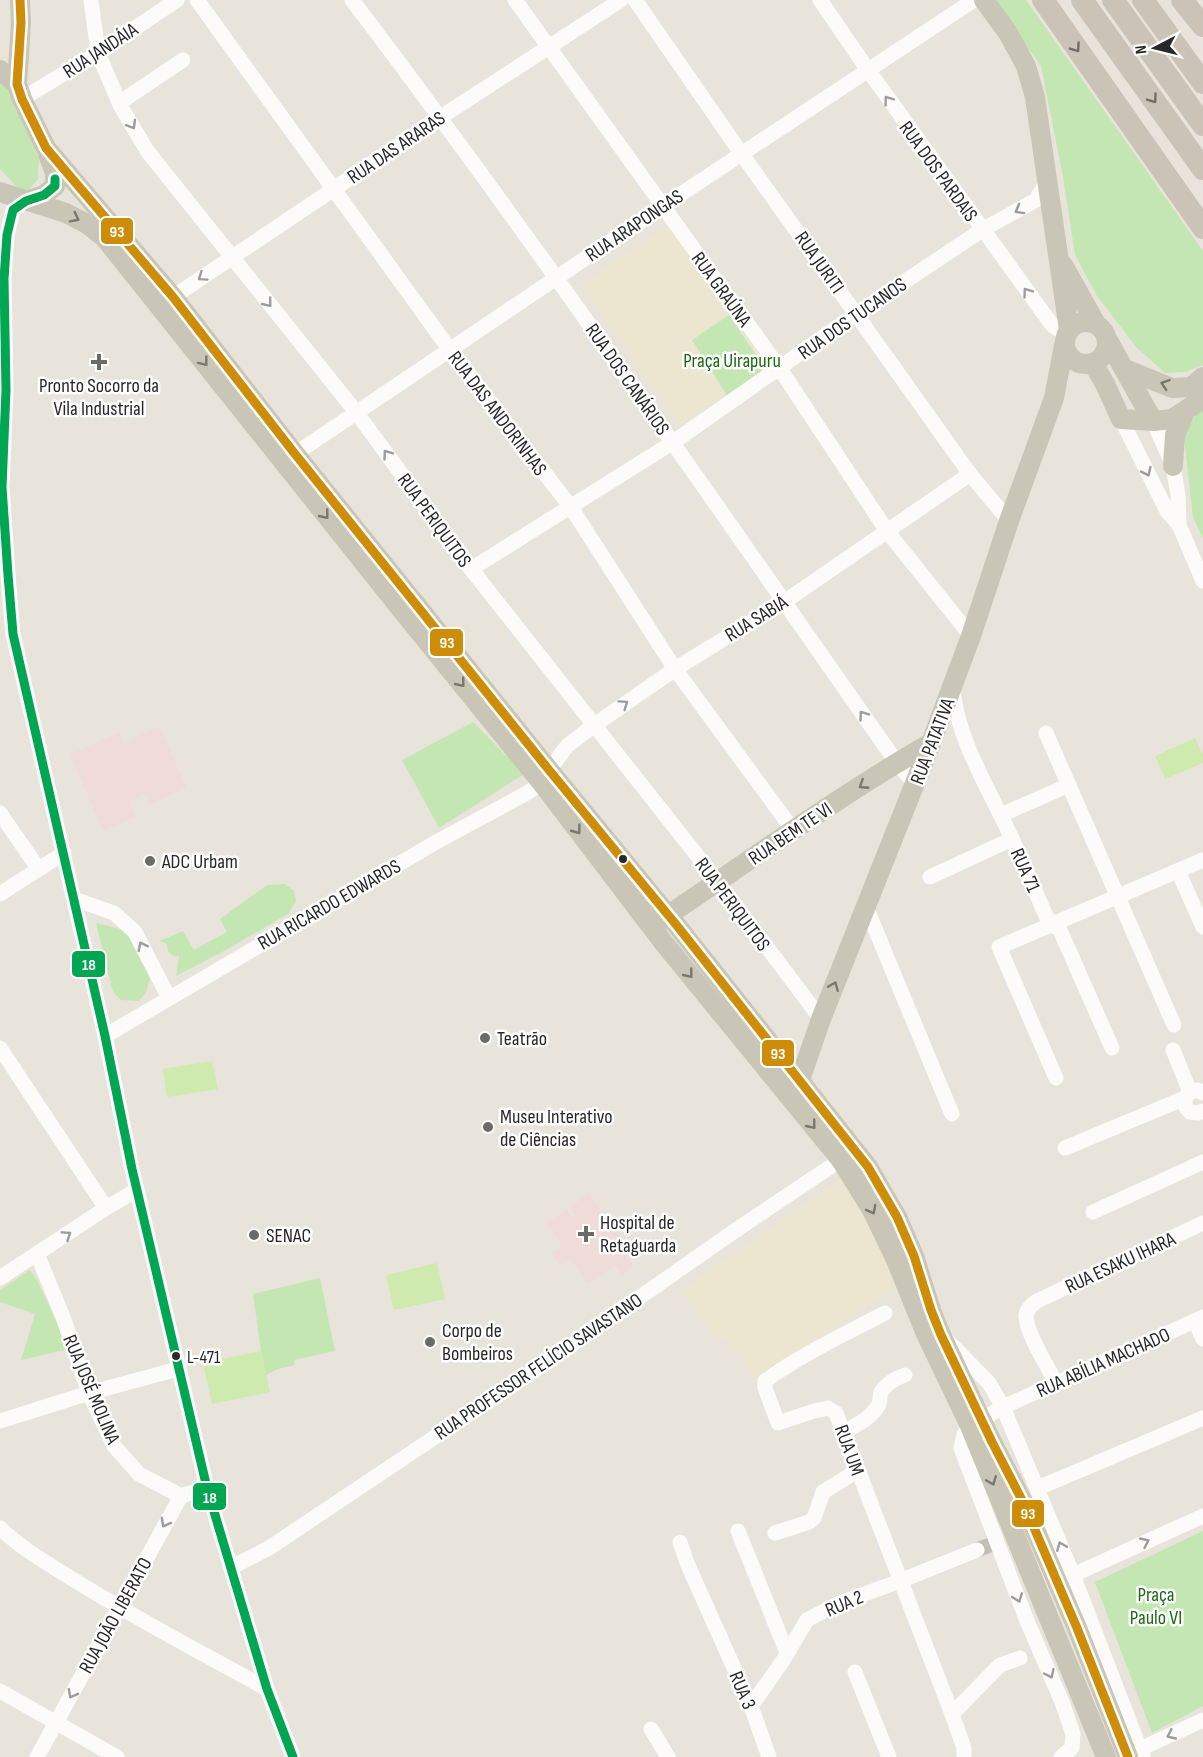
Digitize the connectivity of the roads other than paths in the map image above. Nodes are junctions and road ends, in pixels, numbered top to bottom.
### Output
1 (20, 0) edge
2 (91, 0) edge
3 (177, 0) edge
4 (197, 0) edge
5 (352, 0) edge
6 (515, 0) edge
7 (621, 0) edge
8 (635, 0) edge
9 (820, 0) edge
10 (974, 0) edge
11 (984, 0) edge
12 (1042, 0) edge
13 (1083, 0) edge
14 (1113, 0) edge
15 (1143, 0) edge
16 (1184, 1) edge
17 (1203, 26) edge
18 (548, 48) junction
19 (98, 53) junction
20 (183, 60) dead end
21 (0, 70) edge
22 (868, 70) junction
23 (1203, 83) edge
24 (20, 92) junction
25 (119, 103) junction
26 (441, 117) junction
27 (1203, 125) edge
28 (46, 148) junction
29 (741, 153) junction
30 (1203, 169) edge
31 (1047, 181) junction
32 (334, 188) junction
33 (0, 192) edge
34 (26, 201) junction
35 (663, 206) junction
36 (1203, 228) edge
37 (982, 230) junction
38 (1056, 252) junction
39 (231, 257) junction
40 (556, 278) junction
41 (2, 280) edge
42 (173, 297) junction
43 (856, 314) junction
44 (1101, 331) junction
45 (1066, 336) junction
46 (2, 343) edge
47 (450, 350) junction
48 (1089, 364) junction
49 (780, 369) junction
50 (1125, 369) junction
51 (1203, 377) edge
52 (3, 385) edge
53 (1054, 398) junction
54 (1203, 399) edge
55 (356, 412) junction
56 (1185, 412) junction
57 (1121, 419) junction
58 (1153, 421) junction
59 (672, 443) junction
60 (295, 453) junction
61 (1173, 466) junction
62 (970, 474) junction
63 (1, 487) edge
64 (570, 506) junction
65 (1009, 521) junction
66 (1179, 525) junction
67 (887, 531) junction
68 (471, 569) junction
69 (1203, 581) edge
70 (784, 602) junction
71 (971, 636) junction
72 (675, 669) junction
73 (952, 686) junction
74 (593, 726) junction
75 (1046, 733) dead end
76 (934, 735) junction
77 (967, 744) junction
78 (897, 763) junction
79 (546, 776) junction
80 (915, 784) junction
81 (1070, 785) junction
82 (0, 813) edge
83 (1001, 815) junction
84 (793, 830) junction
85 (1012, 839) junction
86 (64, 853) junction
87 (1203, 860) edge
88 (38, 868) junction
89 (1178, 871) junction
90 (930, 877) dead end
91 (718, 882) junction
92 (0, 894) edge
93 (1118, 897) junction
94 (74, 899) junction
95 (866, 907) junction
96 (668, 915) junction
97 (1052, 924) junction
98 (1203, 927) edge
99 (652, 929) junction
100 (169, 998) junction
101 (821, 1019) junction
102 (1174, 1025) dead end
103 (105, 1036) junction
104 (0, 1048) edge
105 (1112, 1048) dead end
106 (1173, 1050) dead end
107 (1056, 1078) dead end
108 (800, 1080) junction
109 (1197, 1093) edge
110 (1203, 1113) edge
111 (952, 1114) dead end
112 (1065, 1148) dead end
113 (848, 1155) junction
114 (1203, 1162) edge
115 (137, 1190) junction
116 (106, 1208) junction
117 (1093, 1212) dead end
118 (1203, 1223) edge
119 (37, 1254) junction
120 (1, 1276) edge
121 (885, 1313) dead end
122 (1199, 1319) edge
123 (941, 1335) junction
124 (1203, 1339) edge
125 (178, 1369) junction
126 (904, 1375) dead end
127 (1056, 1383) junction
128 (89, 1393) junction
129 (1003, 1407) junction
130 (1203, 1418) edge
131 (0, 1421) edge
132 (976, 1423) junction
133 (843, 1432) junction
134 (857, 1471) junction
135 (207, 1488) junction
136 (1038, 1488) junction
137 (181, 1496) junction
138 (1203, 1516) edge
139 (0, 1528) edge
140 (738, 1531) dead end
141 (775, 1533) dead end
142 (680, 1542) dead end
143 (988, 1545) junction
144 (232, 1567) junction
145 (1073, 1575) junction
146 (900, 1581) junction
147 (119, 1607) junction
148 (1027, 1621) junction
149 (1084, 1624) junction
150 (1056, 1636) junction
151 (787, 1653) junction
152 (1020, 1658) dead end
153 (855, 1672) dead end
154 (267, 1689) junction
155 (0, 1691) edge
156 (751, 1706) junction
157 (952, 1714) junction
158 (1203, 1720) edge
159 (57, 1723) junction
160 (1123, 1725) junction
161 (651, 1729) dead end
162 (1101, 1753) edge
163 (1137, 1754) edge
164 (37, 1757) edge
165 (117, 1757) edge
166 (293, 1757) edge
167 (668, 1757) edge
168 (769, 1757) edge
169 (889, 1757) edge
170 (964, 1757) edge
171 (1061, 1757) edge

1 - 24 main road
2 - 19 street, RUA PERIQUITOS
3 - 19 street, RUA JANDÁIA
4 - 32 street, RUA DAS ANDORINHAS
5 - 26 street, RUA DOS CANÁRIOS
6 - 18 street, RUA GRAÚNA
7 - 18 street, RUA DAS ARARAS
8 - 29 street, RUA JURITI
9 - 22 street, RUA DOS PARDAIS
10 - 22 street, RUA ARAPONGAS
11 - 31 main road, RUA PATATIVA
12 -> 36 highway
13 -> 30 highway
14 - 27 highway
15 - 23 highway
16 - 17 highway
18 - 26 street, RUA DAS ARARAS
18 - 35 street, RUA GRAÚNA
19 - 24 street, RUA JANDÁIA
19 - 25 street, RUA PERIQUITOS
20 - 25 street
21 - 24 main road
22 - 29 street, RUA ARAPONGAS
37 -> 22 street, RUA DOS PARDAIS
24 - 28 main road
25 -> 39 street, RUA PERIQUITOS
26 - 32 street, RUA DAS ARARAS
26 - 40 street, RUA DOS CANÁRIOS
28 - 34 main road
28 - 42 main road
29 - 35 street, RUA ARAPONGAS
29 - 43 street, RUA JURITI
31 -> 37 street, RUA DOS TUCANOS
31 - 38 main road, RUA PATATIVA
32 - 39 street, RUA DAS ARARAS
32 - 47 street, RUA DAS ANDORINHAS
33 - 34 main road
34 - 41 street
34 -> 79 main road
35 - 40 street, RUA ARAPONGAS
35 - 49 street, RUA GRAÚNA
37 - 43 street, RUA DOS TUCANOS
45 -> 37 street, RUA DOS PARDAIS
38 - 44 main road
38 - 45 main road, RUA PATATIVA
39 -> 42 street, RUA DAS ARARAS
39 -> 55 street, RUA PERIQUITOS
40 - 47 street, RUA ARAPONGAS
40 - 59 street, RUA DOS CANÁRIOS
41 - 46 street
42 - 60 main road
43 - 49 street, RUA DOS TUCANOS
43 - 62 street, RUA JURITI
44 - 45 main road
44 - 48 main road
44 - 50 main road
45 - 48 main road
45 - 53 main road, RUA PATATIVA
46 - 52 street
47 - 55 street, RUA ARAPONGAS
47 - 64 street, RUA DAS ANDORINHAS
48 - 53 main road, RUA PATATIVA
48 - 57 main road
49 - 59 street, RUA DOS TUCANOS
49 - 67 street, RUA GRAÚNA
51 -> 50 main road
50 - 58 main road
52 - 63 street
53 - 65 main road, RUA PATATIVA
54 - 56 main road
55 - 60 street, RUA ARAPONGAS
68 -> 55 street, RUA PERIQUITOS
56 - 58 main road
56 - 61 main road
57 - 58 main road
57 -> 66 street
58 - 61 street
59 - 64 street, RUA DOS TUCANOS
59 - 70 street, RUA DOS CANÁRIOS
60 - 79 main road
61 - 66 street
62 - 65 street, RUA JURITI
62 - 67 street, RUA SABIÁ
63 - 86 street
64 - 68 street, RUA DOS TUCANOS
64 - 72 street, RUA DAS ANDORINHAS
65 - 71 main road, RUA PATATIVA
66 - 69 street
67 - 70 street, RUA SABIÁ
67 - 71 street, RUA GRAÚNA
68 - 74 street, RUA PERIQUITOS
70 - 72 street, RUA SABIÁ
78 -> 70 street, RUA DOS CANÁRIOS
71 - 73 main road, RUA PATATIVA
74 -> 72 street, RUA SABIÁ
72 - 84 street, RUA DAS ANDORINHAS
73 - 76 main road, RUA PATATIVA
73 - 77 street, RUA 71
74 - 79 street, RUA SABIÁ
74 - 91 street, RUA PERIQUITOS
75 - 81 street
76 - 77 street
76 - 78 main road, RUA BEM TE VI
76 - 80 main road, RUA PATATIVA
77 - 83 street, RUA 71
78 - 80 street, RUA DOS CANÁRIOS
78 -> 84 main road, RUA BEM TE VI
79 - 96 main road
79 -> 99 main road
79 - 100 street, RUA RICARDO EDWARDS
80 - 95 main road, RUA PATATIVA
81 - 83 street
81 - 93 street
82 - 88 street
83 - 85 street, RUA 71
84 - 91 main road, RUA BEM TE VI
85 - 90 street
85 - 97 street, RUA 71
86 - 88 street
86 - 94 street
87 - 89 street
88 - 92 street
89 - 93 street
89 - 98 street
91 - 96 main road, RUA BEM TE VI
91 - 101 street, RUA PERIQUITOS
93 - 97 street
93 - 102 street
100 -> 94 street
94 - 103 street
101 -> 95 main road, RUA PATATIVA
95 - 111 street
96 - 99 main road, RUA BEM TE VI
96 - 108 main road
97 - 105 street, RUA 71
97 - 107 street
99 -> 113 main road
100 - 103 street, RUA RICARDO EDWARDS
101 - 108 main road, RUA PATATIVA
103 - 115 street
104 - 116 street
106 - 109 street
108 - 113 main road
109 - 110 street
109 - 112 street
113 - 123 main road
113 -> 132 main road
113 - 144 street, RUA PROFESSOR FELÍCIO SAVASTANO
114 - 117 street
115 - 116 street
115 - 125 street
119 -> 116 street
118 - 127 street, RUA ESAKU IHARA
119 - 120 street
119 - 128 street, RUA JOSÉ MOLINA
121 - 133 street, RUA UM
122 - 124 street
122 - 127 street, RUA ABÍLIA MACHADO
123 - 129 street
123 - 132 main road
125 - 128 street
125 - 135 street
126 - 133 street
127 - 129 street, RUA ABÍLIA MACHADO
128 - 131 street
128 - 137 street, RUA JOSÉ MOLINA
129 - 132 street, RUA ABÍLIA MACHADO
129 - 136 street
130 - 136 street
132 - 143 street
132 - 149 main road
132 -> 150 main road
133 - 134 street, RUA UM
134 - 141 street
134 - 146 street, RUA UM
135 - 137 street
135 - 144 street
145 -> 136 street
137 -> 147 street, RUA JOÃO LIBERATO
145 -> 138 street
139 - 147 street
140 - 151 street
142 - 156 street, RUA 3
143 - 146 street, RUA 2
143 -> 148 street
144 - 154 street
145 - 149 street
146 - 151 street, RUA 2
146 - 157 street, RUA UM
147 - 154 street
147 -> 159 street, RUA JOÃO LIBERATO
148 - 150 street
148 -> 171 street
149 - 150 street
149 - 160 main road
150 - 162 main road
151 - 156 street, RUA 2
152 - 157 street
153 - 169 street
154 - 166 street
155 - 159 street
156 - 168 street, RUA 3
157 - 170 street, RUA UM
158 -> 163 street
159 - 164 street, RUA JOÃO LIBERATO
159 - 165 street
160 - 162 street
160 - 163 main road
161 - 167 street

